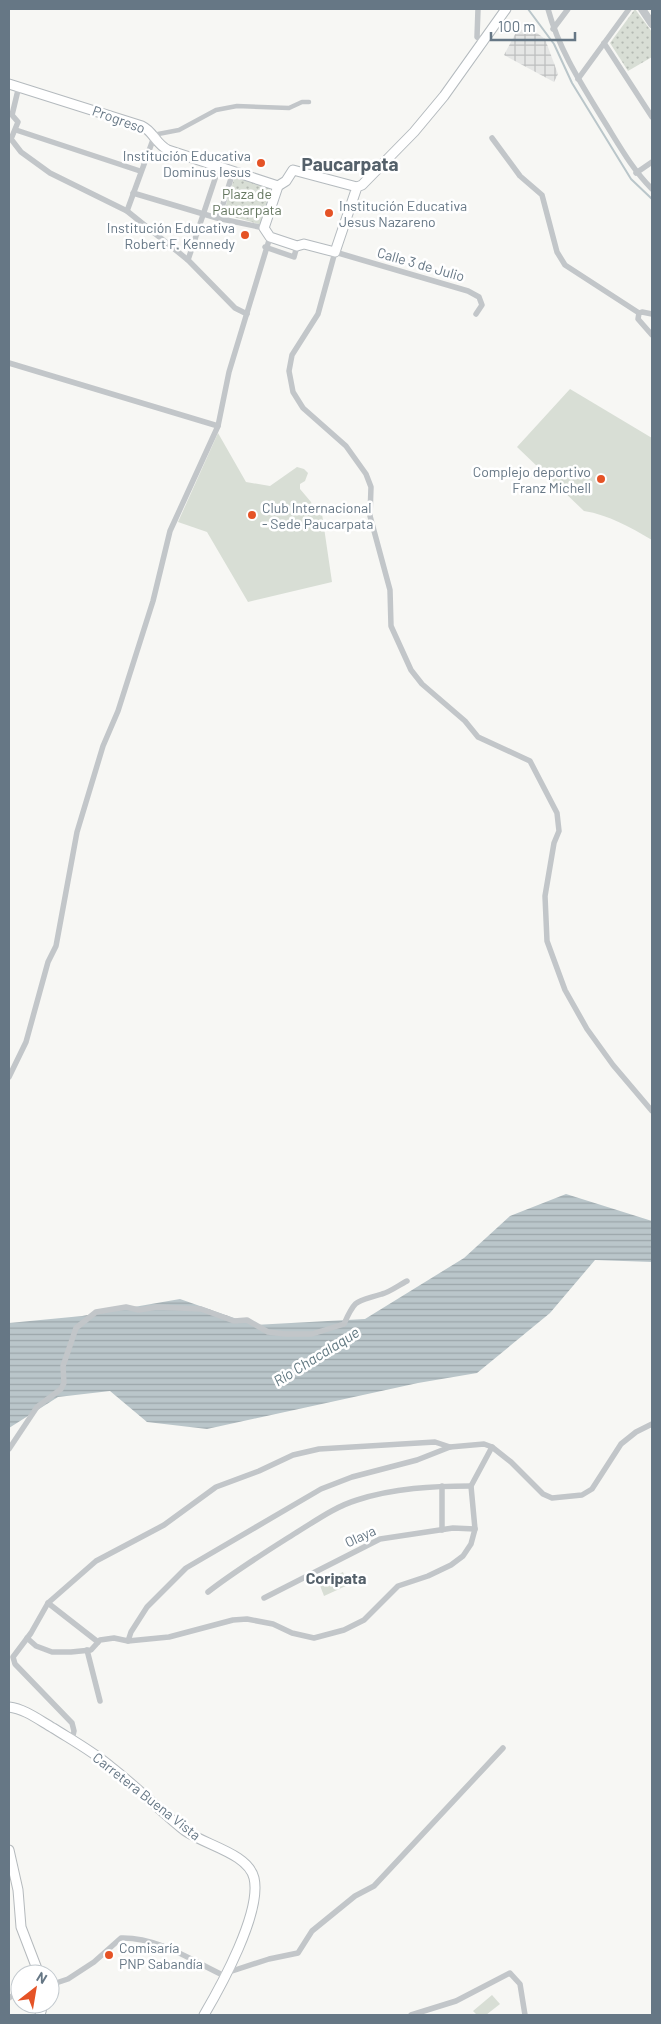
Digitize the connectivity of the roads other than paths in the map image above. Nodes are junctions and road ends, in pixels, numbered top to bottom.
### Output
1 (478, 9) edge
2 (548, 9) edge
3 (568, 9) edge
4 (629, 9) edge
5 (642, 9) edge
6 (504, 11) edge
7 (652, 24) edge
8 (553, 29) junction
9 (484, 42) junction
10 (604, 43) junction
11 (578, 79) junction
12 (9, 84) edge
13 (19, 86) junction
14 (308, 102) dead end
15 (652, 117) edge
16 (16, 130) junction
17 (153, 136) junction
18 (492, 138) dead end
19 (652, 162) edge
20 (219, 167) junction
21 (140, 170) junction
22 (233, 172) junction
23 (636, 173) junction
24 (278, 186) junction
25 (357, 187) junction
26 (652, 189) edge
27 (134, 193) junction
28 (127, 210) junction
29 (203, 214) junction
30 (219, 218) junction
31 (264, 228) junction
32 (270, 237) junction
33 (298, 246) junction
34 (265, 247) junction
35 (335, 252) junction
36 (188, 260) junction
37 (639, 313) junction
38 (247, 314) junction
39 (476, 314) dead end
40 (652, 314) edge
41 (652, 335) edge
42 (9, 363) edge
43 (218, 426) junction
44 (9, 1077) edge
45 (652, 1111) edge
46 (407, 1281) dead end
47 (652, 1424) edge
48 (492, 1446) junction
49 (450, 1447) junction
50 (9, 1450) edge
51 (442, 1486) junction
52 (471, 1486) junction
53 (475, 1529) junction
54 (442, 1530) junction
55 (208, 1592) dead end
56 (264, 1598) dead end
57 (48, 1603) junction
58 (27, 1638) junction
59 (128, 1641) junction
60 (98, 1642) junction
61 (87, 1650) junction
62 (100, 1701) dead end
63 (9, 1707) edge
64 (72, 1740) junction
65 (503, 1748) dead end
66 (9, 1850) edge
67 (35, 1964) edge
68 (228, 1974) junction
69 (60, 1982) edge
70 (204, 2015) edge
71 (410, 2015) edge
72 (525, 2015) edge

1 - 9 street
2 - 8 street
3 - 8 street
4 - 10 street
5 - 7 street
6 - 9 main road
8 - 11 street
9 - 25 main road
10 - 11 street
10 - 15 street
11 - 23 street
12 - 13 main road, Progreso
13 - 16 street
13 - 17 main road, Progreso
14 - 17 street
16 - 21 street
16 - 28 street
17 - 20 main road, Progreso
17 - 21 street
18 - 37 street
19 - 23 street
20 - 22 main road, Progreso
20 - 29 street
21 - 27 street
22 - 24 main road, Progreso
22 - 30 street
23 - 26 street
24 - 25 main road
24 - 31 main road
25 - 35 main road
27 - 28 street
27 - 29 street
28 - 36 street
29 - 30 street
29 - 36 street
30 - 31 street
31 - 32 main road
32 - 33 main road
32 - 34 street
33 - 34 street
33 - 35 main road
34 - 38 street
35 - 39 street, Calle 3 de Julio
35 - 45 street
36 - 38 street
37 - 40 street
37 - 41 street
38 - 43 street
42 - 43 street
43 - 44 street
46 - 50 street
47 - 48 street
48 - 49 street
48 - 52 street
49 - 57 street
49 - 59 street
51 - 52 street
51 - 54 street
51 - 55 street
52 - 53 street
53 - 54 street, Olaya
53 - 59 street
54 - 56 street, Olaya
57 - 58 street
57 - 60 street
58 - 61 street
58 - 64 street
59 - 60 street
60 - 61 street
61 - 62 street
63 - 64 main road, Carretera Buena Vista
64 - 68 main road, Carretera Buena Vista
65 - 68 street
66 - 67 main road
68 - 69 street
68 - 70 main road, Carretera Buena Vista
71 - 72 street

